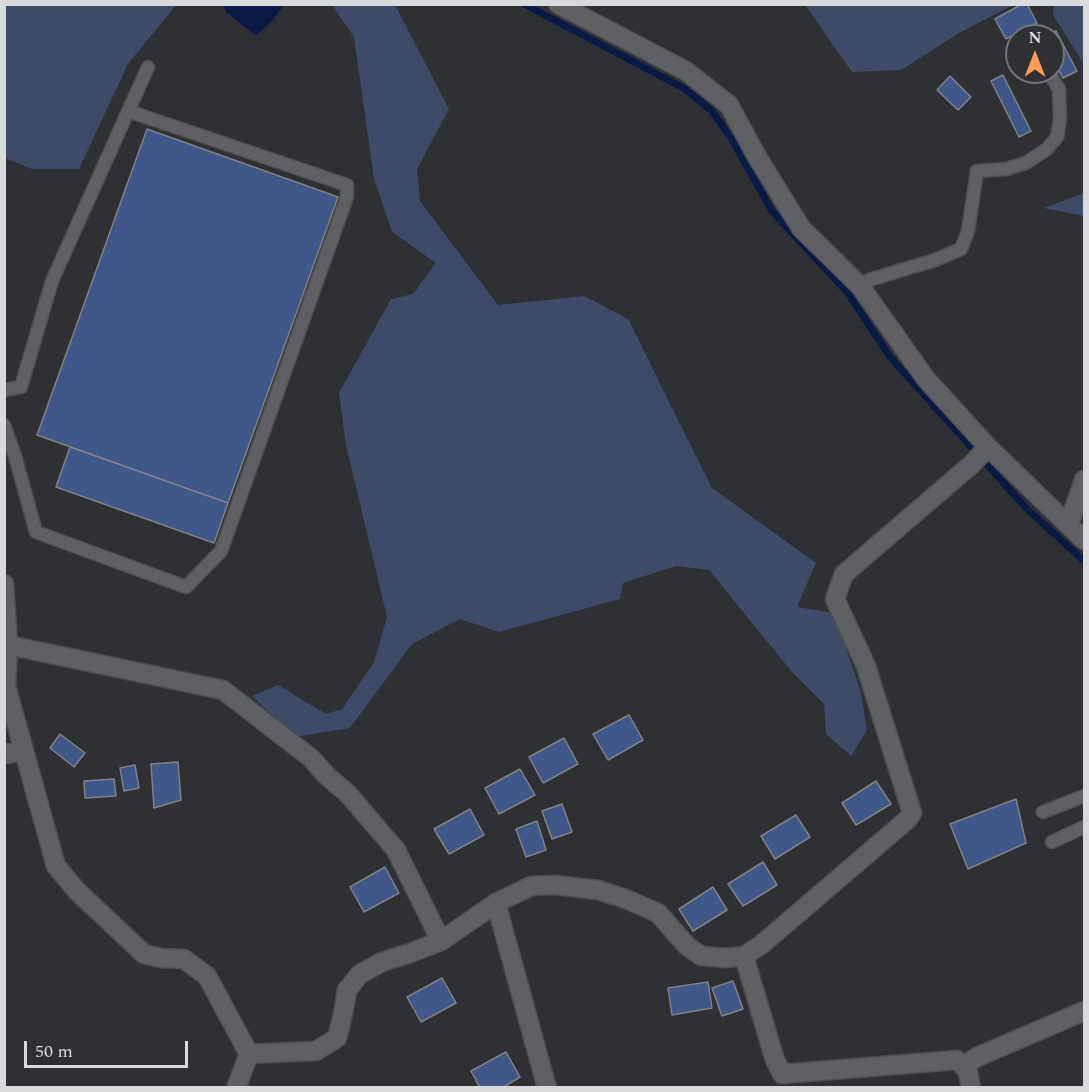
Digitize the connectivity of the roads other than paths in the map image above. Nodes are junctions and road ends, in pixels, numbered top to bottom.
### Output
1 (558, 4) edge
2 (148, 67) dead end
3 (1056, 84) edge
4 (128, 111) junction
5 (860, 286) junction
6 (4, 390) edge
7 (4, 425) edge
8 (981, 455) junction
9 (1084, 480) edge
10 (1069, 524) junction
11 (1084, 540) edge
12 (4, 584) edge
13 (8, 645) junction
14 (23, 750) junction
15 (4, 753) edge
16 (1084, 796) edge
17 (1043, 812) dead end
18 (1084, 827) edge
19 (1052, 842) dead end
20 (496, 903) junction
21 (441, 941) junction
22 (744, 956) junction
23 (1084, 1011) edge
24 (249, 1054) junction
25 (963, 1065) junction
26 (777, 1081) edge
27 (236, 1088) edge
28 (547, 1088) edge
29 (971, 1088) edge

1 - 5 street
2 - 4 lane
3 - 5 lane
4 - 6 lane
4 - 7 lane
5 - 8 street
8 - 10 street
8 - 22 street
9 - 10 street
10 - 11 street
12 - 13 street
13 - 14 street
13 - 21 street
14 - 15 street
14 - 24 street
16 - 17 lane
18 - 19 lane
20 - 21 street
20 - 22 street
20 - 28 street
21 - 24 street
22 - 26 street
23 - 25 street
24 - 27 street
25 - 26 street
25 - 29 street

